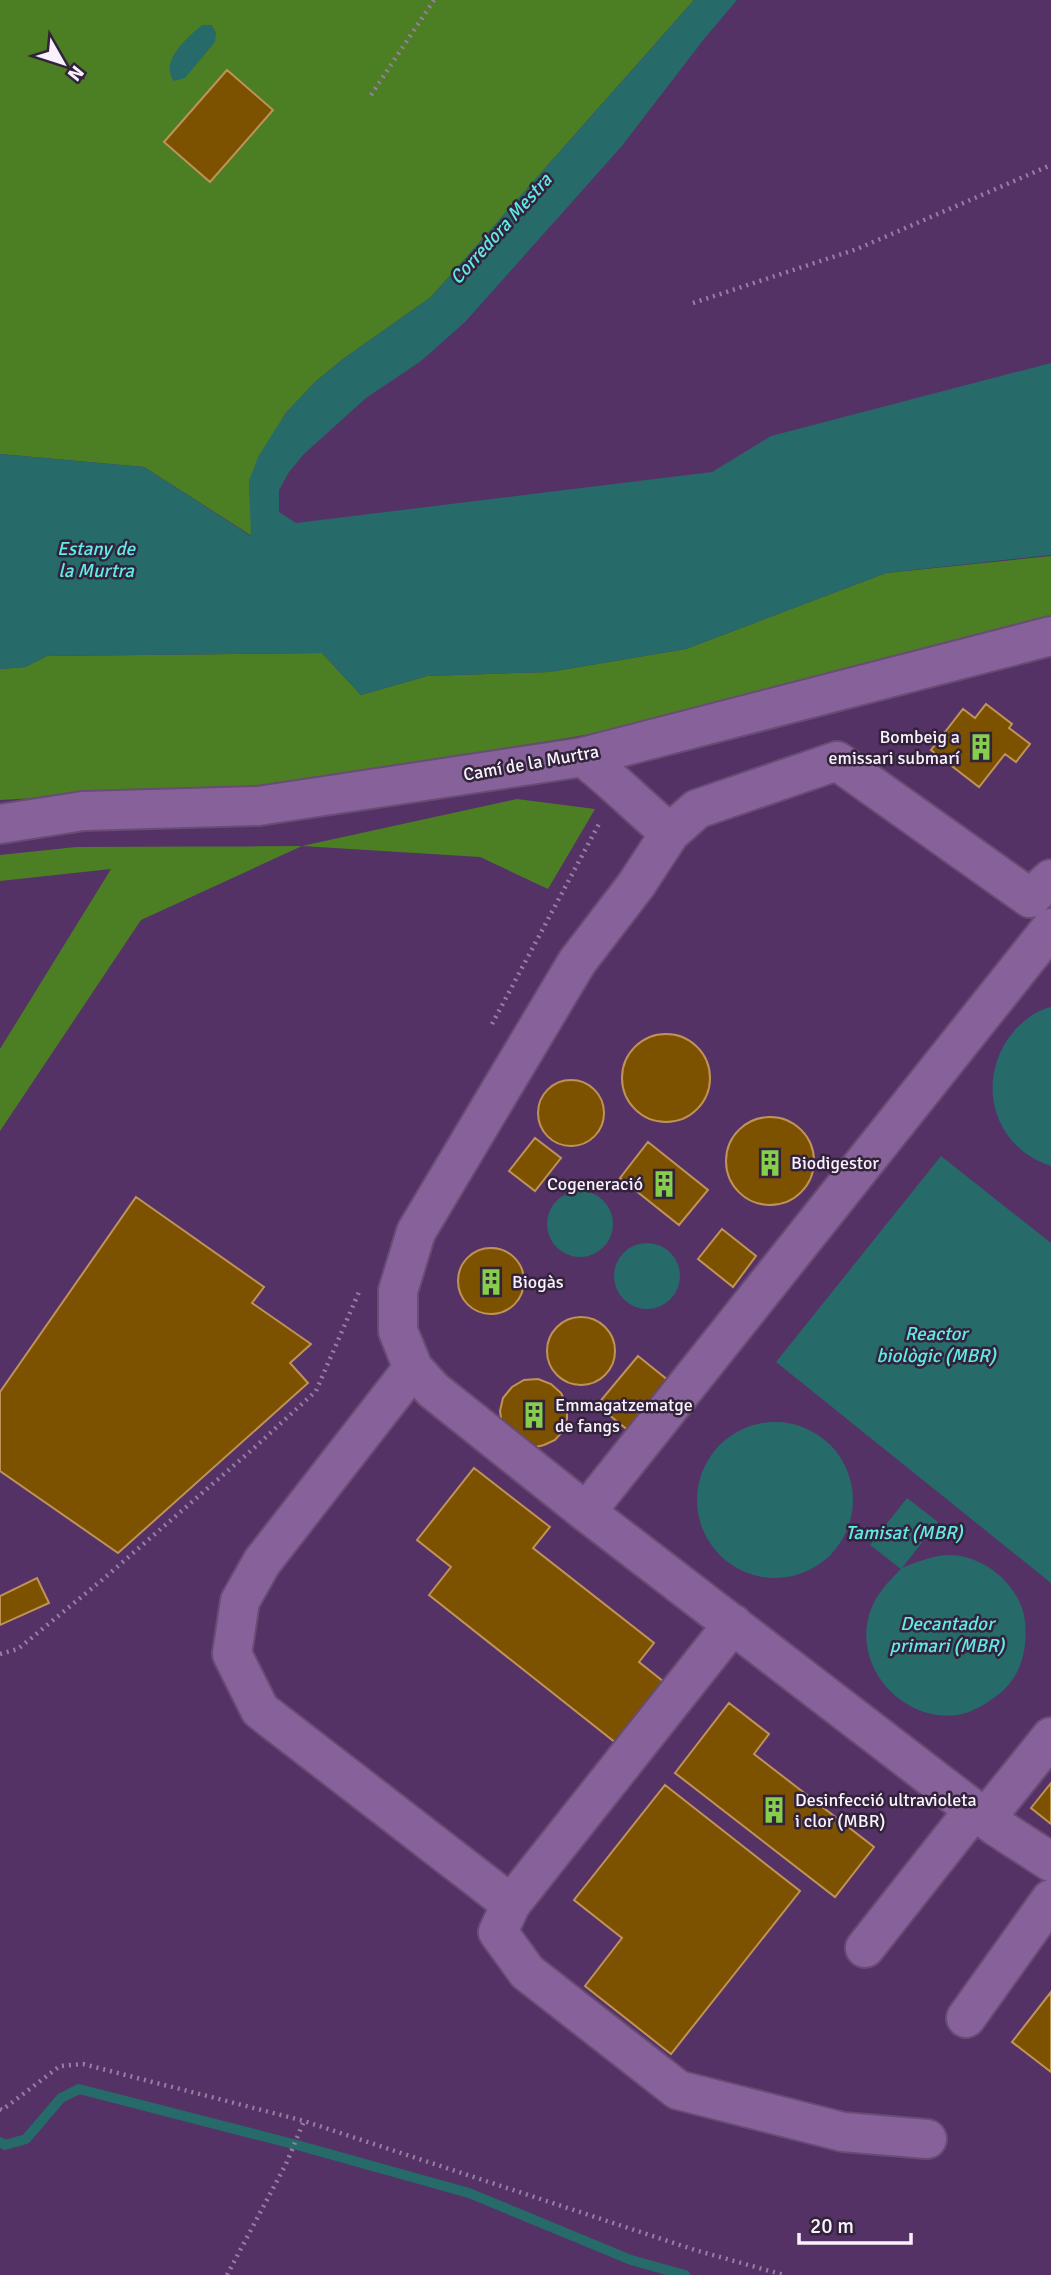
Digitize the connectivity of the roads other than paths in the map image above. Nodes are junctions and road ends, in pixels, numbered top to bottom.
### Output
1 (1051, 635) edge
2 (596, 767) junction
3 (0, 824) edge
4 (670, 833) junction
5 (1046, 905) edge
6 (414, 1368) junction
7 (586, 1513) junction
8 (733, 1624) junction
9 (1051, 1737) edge
10 (980, 1814) junction
11 (1051, 1862) edge
12 (1051, 1899) edge
13 (511, 1904) junction
14 (865, 1948) dead end
15 (966, 2018) dead end
16 (927, 2139) dead end

1 - 2 street, Camí de la Murtra
2 - 3 street, Camí de la Murtra
2 - 4 street
4 - 5 street
4 - 6 street
5 - 7 street
6 - 7 street
6 - 13 street
7 - 8 street
8 - 10 street
8 - 13 street
9 - 10 street
10 - 11 street
10 - 14 street
12 - 15 street
13 - 16 street

